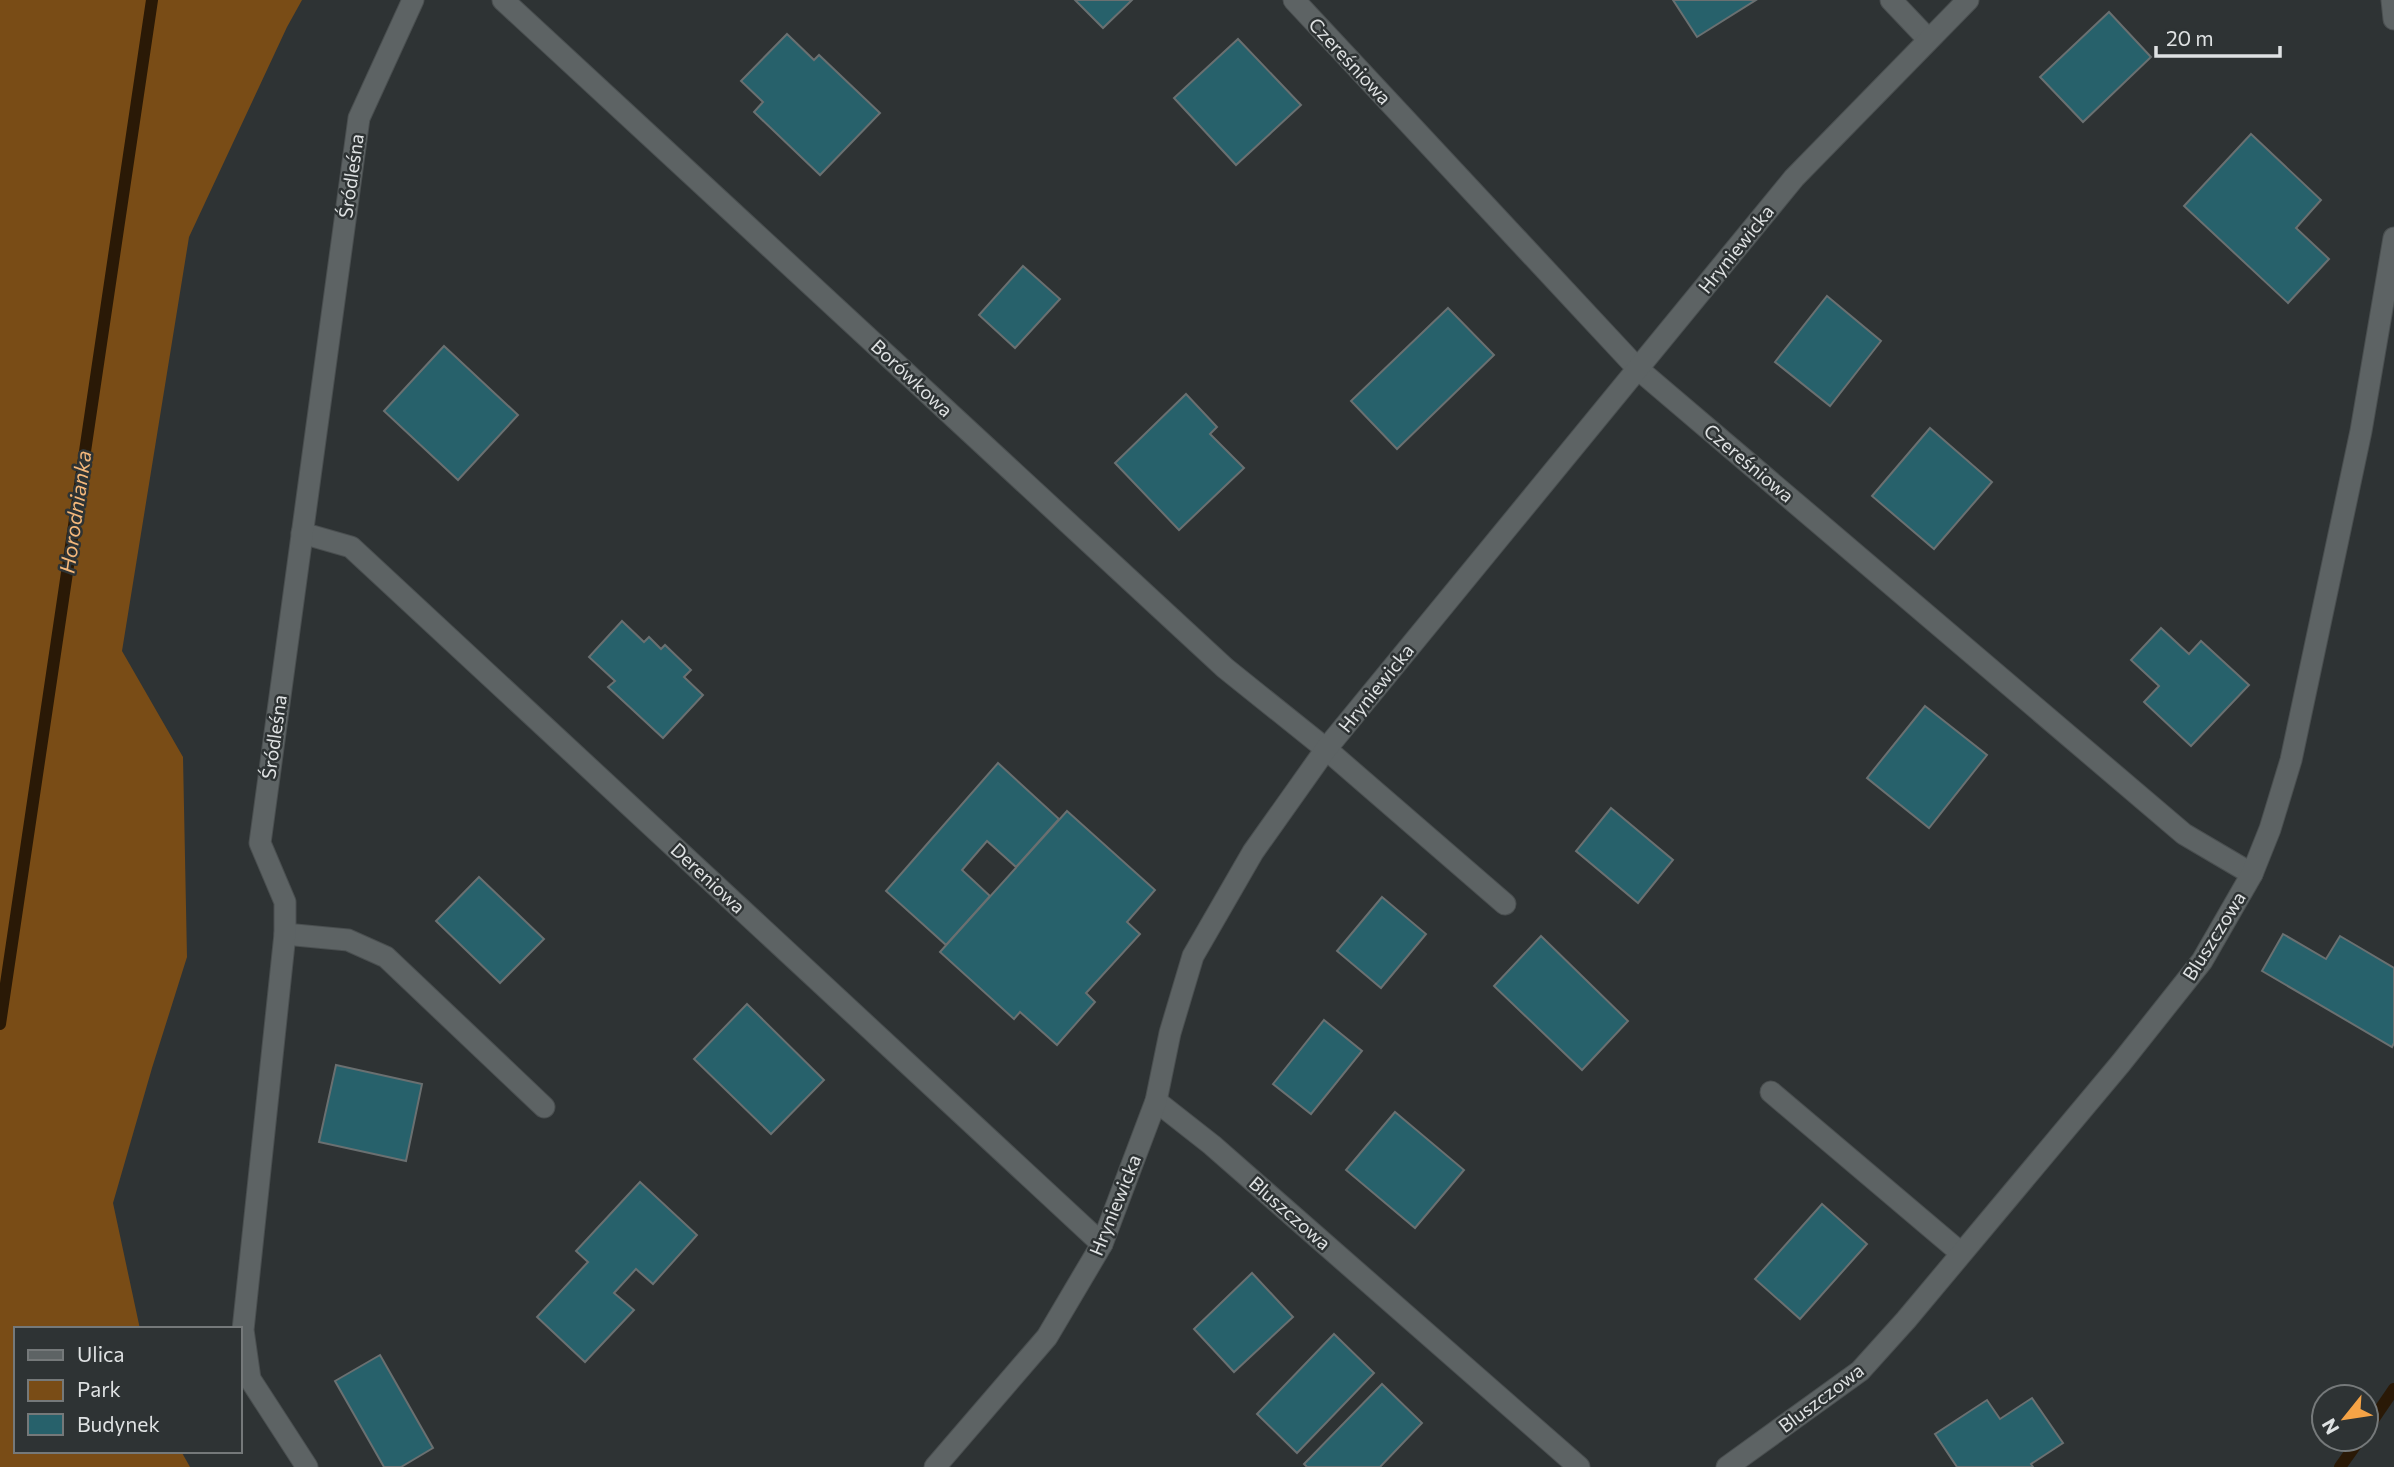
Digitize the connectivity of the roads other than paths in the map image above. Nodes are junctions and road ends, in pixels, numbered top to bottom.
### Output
1 (414, 0) edge
2 (503, 0) edge
3 (1294, 0) edge
4 (1891, 0) edge
5 (1968, 0) edge
6 (2392, 0) edge
7 (2394, 19) edge
8 (1928, 39) junction
9 (2394, 238) edge
10 (1638, 369) junction
11 (302, 533) junction
12 (1326, 749) junction
13 (2252, 874) junction
14 (1505, 904) dead end
15 (285, 934) junction
16 (1771, 1092) dead end
17 (1156, 1101) junction
18 (544, 1107) dead end
19 (1102, 1244) junction
20 (1961, 1253) junction
21 (307, 1467) edge
22 (935, 1467) edge
23 (1579, 1467) edge
24 (1727, 1467) edge

1 - 11 street, Śródleśna
2 - 12 street, Borówkowa
3 - 10 street, Czereśniowa
4 - 8 street
5 - 8 street, Hryniewicka
6 - 7 street
8 - 10 street, Hryniewicka
9 - 13 street, Bluszczowa
10 - 12 street, Hryniewicka
10 - 13 street, Czereśniowa
11 - 15 street, Śródleśna
11 - 19 street, Dereniowa
12 - 14 street, Borówkowa
12 - 17 street, Hryniewicka
13 - 20 street, Bluszczowa
15 - 18 street
15 - 21 street, Śródleśna
16 - 20 street
17 - 19 street, Hryniewicka
17 - 23 street, Bluszczowa
19 - 22 street, Hryniewicka
20 - 24 street, Bluszczowa

